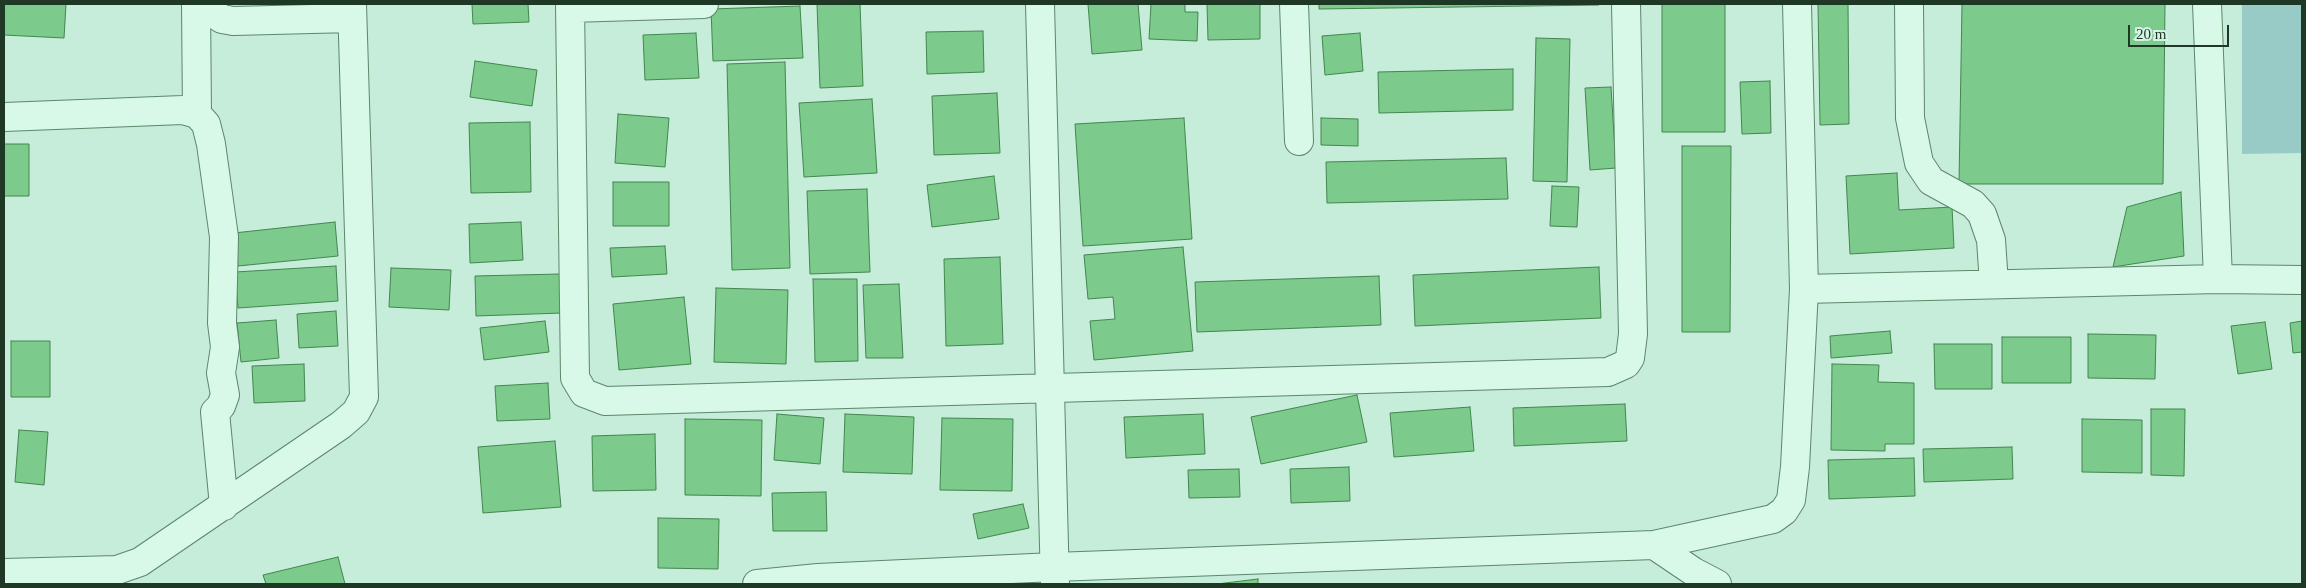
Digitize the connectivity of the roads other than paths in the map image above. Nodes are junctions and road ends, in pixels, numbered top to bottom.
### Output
1 (196, 4) edge
2 (206, 4) edge
3 (704, 4) edge
4 (1040, 4) edge
5 (1294, 4) edge
6 (1626, 4) edge
7 (1797, 4) edge
8 (1909, 4) edge
9 (2208, 4) edge
10 (570, 6) edge
11 (352, 11) edge
12 (197, 114) junction
13 (4, 117) edge
14 (1299, 140) dead end
15 (2218, 279) junction
16 (2302, 280) edge
17 (1994, 284) junction
18 (1804, 289) junction
19 (1050, 389) junction
20 (224, 506) junction
21 (1654, 545) junction
22 (4, 574) edge
23 (1055, 576) edge
24 (756, 584) edge
25 (1717, 584) edge

1 - 12 street
2 - 11 street
3 - 10 street
4 - 19 street
5 - 14 street
6 - 19 street
7 - 18 street
8 - 17 street
9 - 15 street
10 - 19 street
11 - 20 street
12 - 13 street
12 - 20 street
15 - 16 street
15 - 17 street
17 - 18 street
18 - 21 street
19 - 23 street
20 - 22 street
21 - 23 street
21 - 25 street
23 - 24 street

